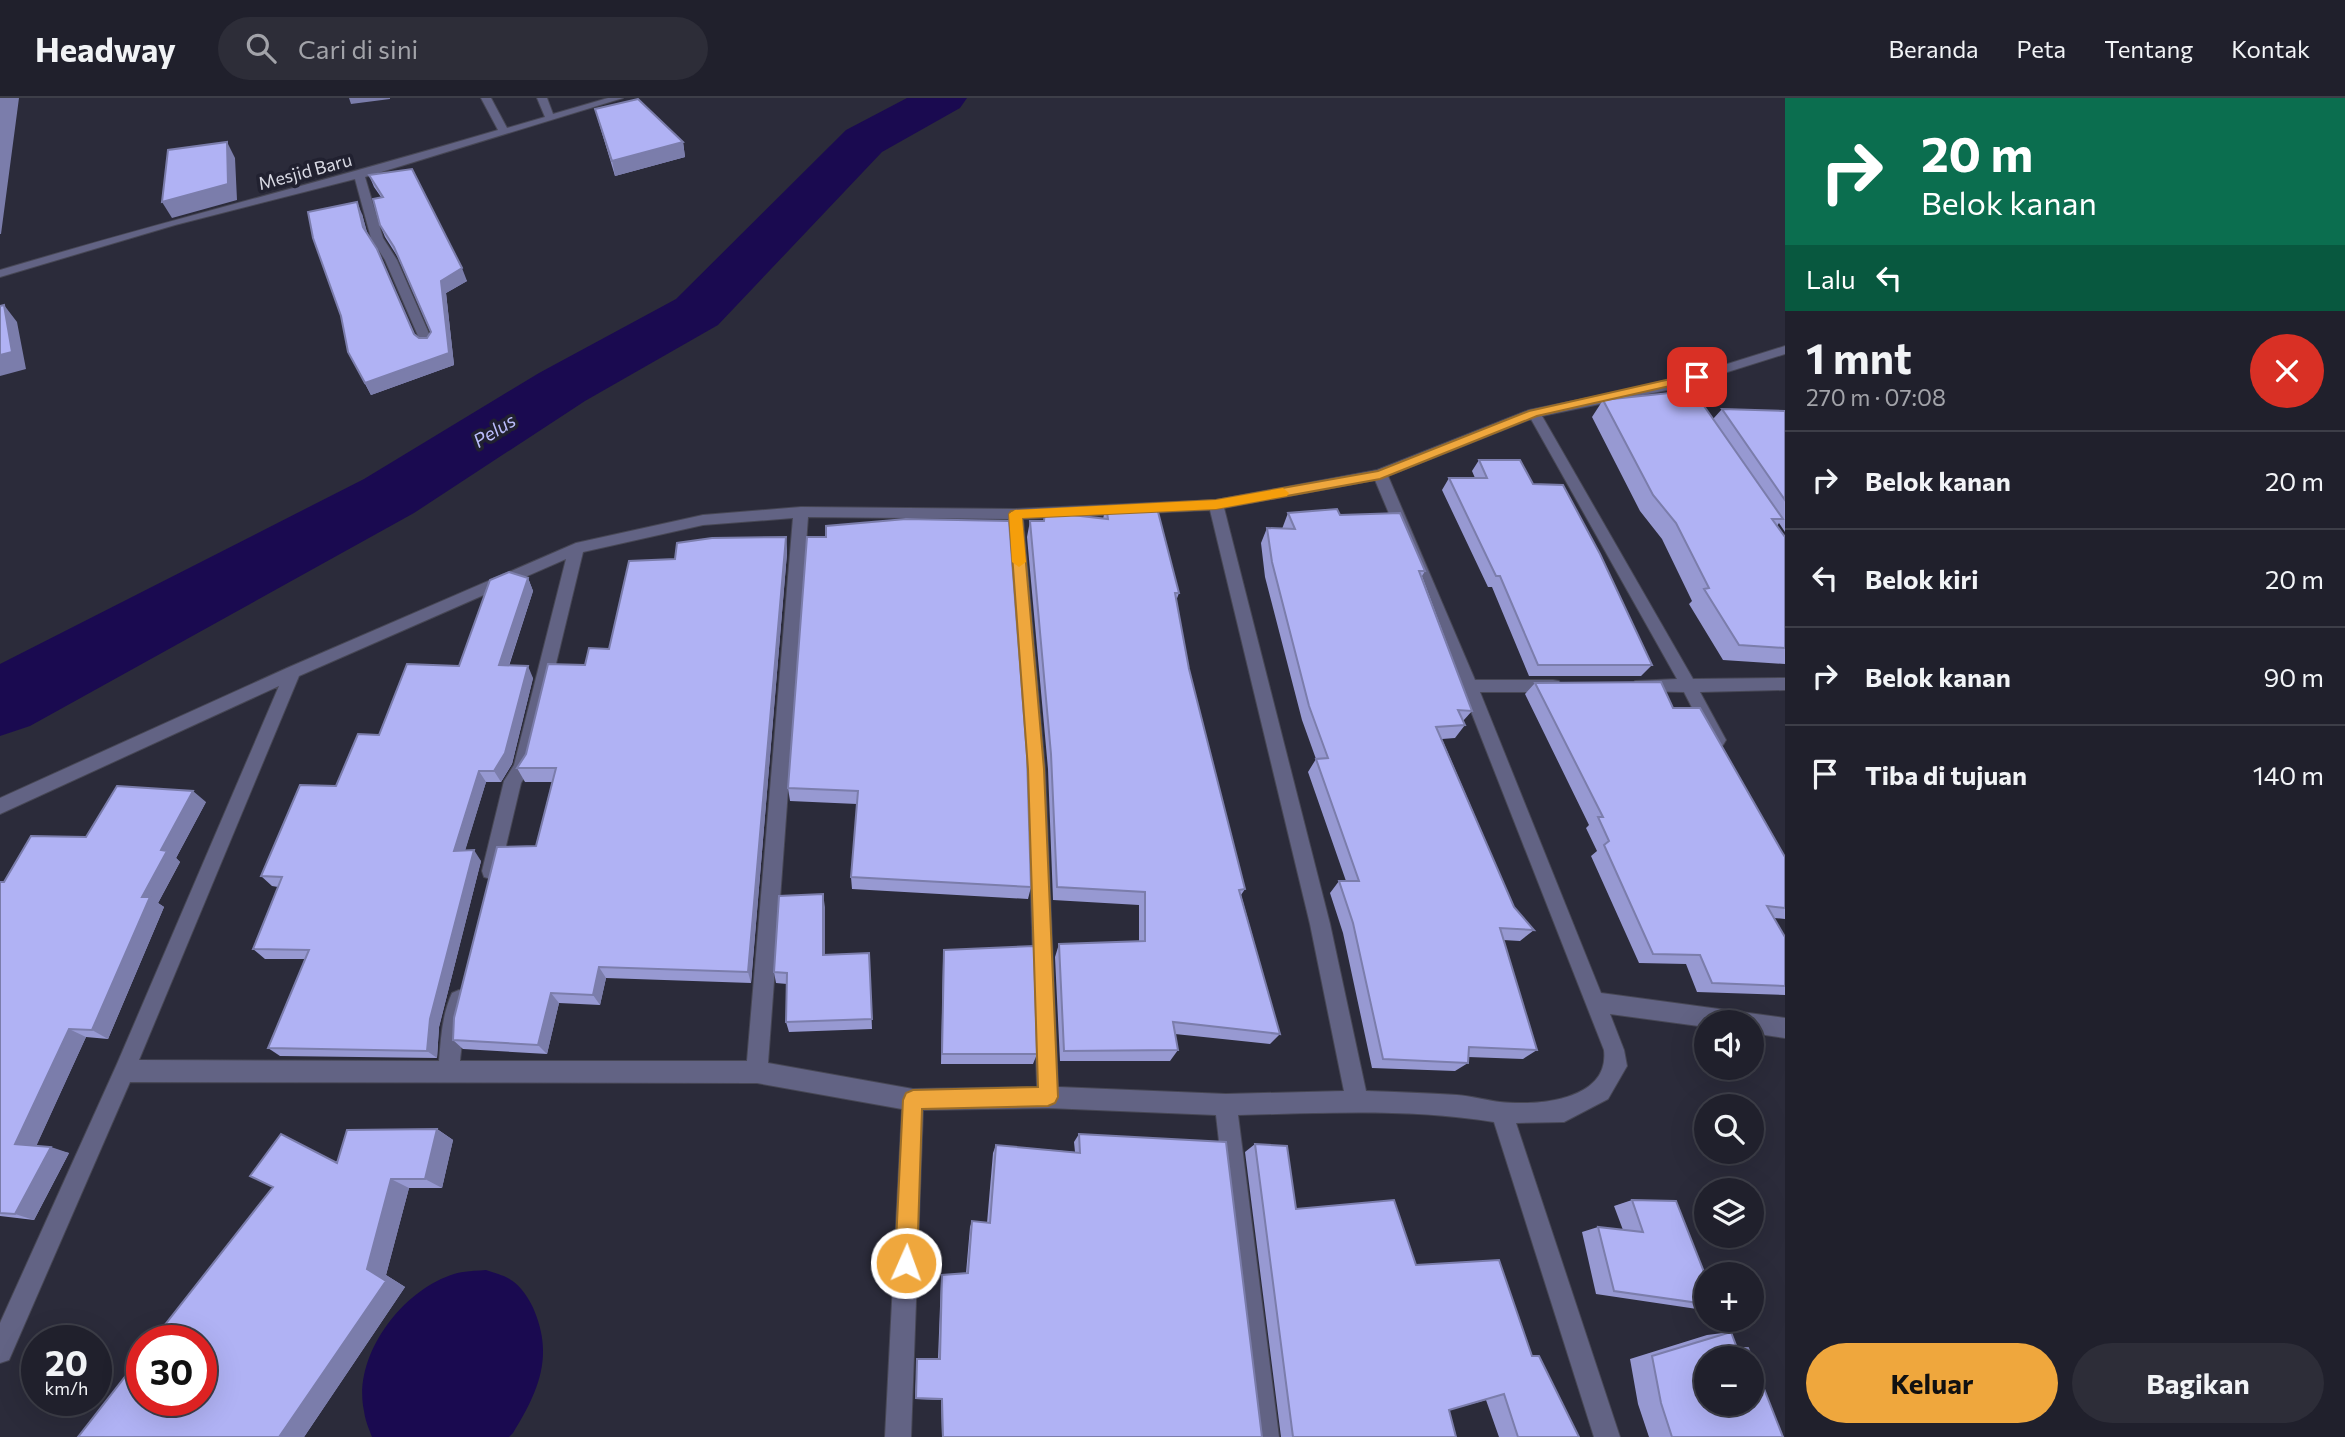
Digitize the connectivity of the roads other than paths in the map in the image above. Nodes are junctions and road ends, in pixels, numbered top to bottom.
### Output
1 (486, 98) edge
2 (542, 98) edge
3 (618, 98) edge
4 (550, 118) junction
5 (504, 132) junction
6 (359, 175) junction
7 (0, 274) edge
8 (428, 345) edge
9 (1785, 350) edge
10 (1675, 384) junction
11 (1534, 413) junction
12 (1714, 441) edge
13 (1380, 474) junction
14 (1216, 505) junction
15 (801, 512) junction
16 (1015, 514) junction
17 (576, 548) junction
18 (293, 672) junction
19 (1785, 684) edge
20 (1469, 686) junction
21 (1566, 686) edge
22 (1620, 686) edge
23 (1689, 686) junction
24 (1727, 760) edge
25 (0, 806) edge
26 (487, 888) edge
27 (465, 978) edge
28 (1597, 1002) junction
29 (1694, 1015) edge
30 (1764, 1025) edge
31 (1785, 1028) edge
32 (124, 1071) junction
33 (449, 1072) junction
34 (757, 1072) junction
35 (1048, 1097) junction
36 (913, 1100) junction
37 (1357, 1101) junction
38 (1226, 1105) junction
39 (1502, 1113) junction
40 (0, 1351) edge
41 (898, 1437) edge
42 (1266, 1437) edge
43 (1607, 1437) edge

1 - 5 street
2 - 4 street
3 - 4 street, Mesjid Baru
4 - 5 street, Mesjid Baru
5 - 6 street, Mesjid Baru
6 - 7 street, Mesjid Baru
6 - 8 street
9 - 10 street
10 - 11 street
10 - 12 street
11 - 13 street
11 - 23 street
13 - 14 street
13 - 20 street
14 - 16 street
14 - 37 street
15 - 16 street
15 - 17 street
15 - 34 street
16 - 35 street
17 - 18 street
17 - 26 street
18 - 25 street
18 - 32 street
19 - 23 street
20 - 21 street
20 - 28 street
22 - 23 street
23 - 24 street
27 - 33 street
28 - 29 street
28 - 39 street
30 - 31 street
32 - 33 street
32 - 40 street
33 - 34 street
34 - 36 street
35 - 36 street
35 - 38 street
36 - 41 street
37 - 38 street
37 - 39 street
38 - 42 street
39 - 43 street

